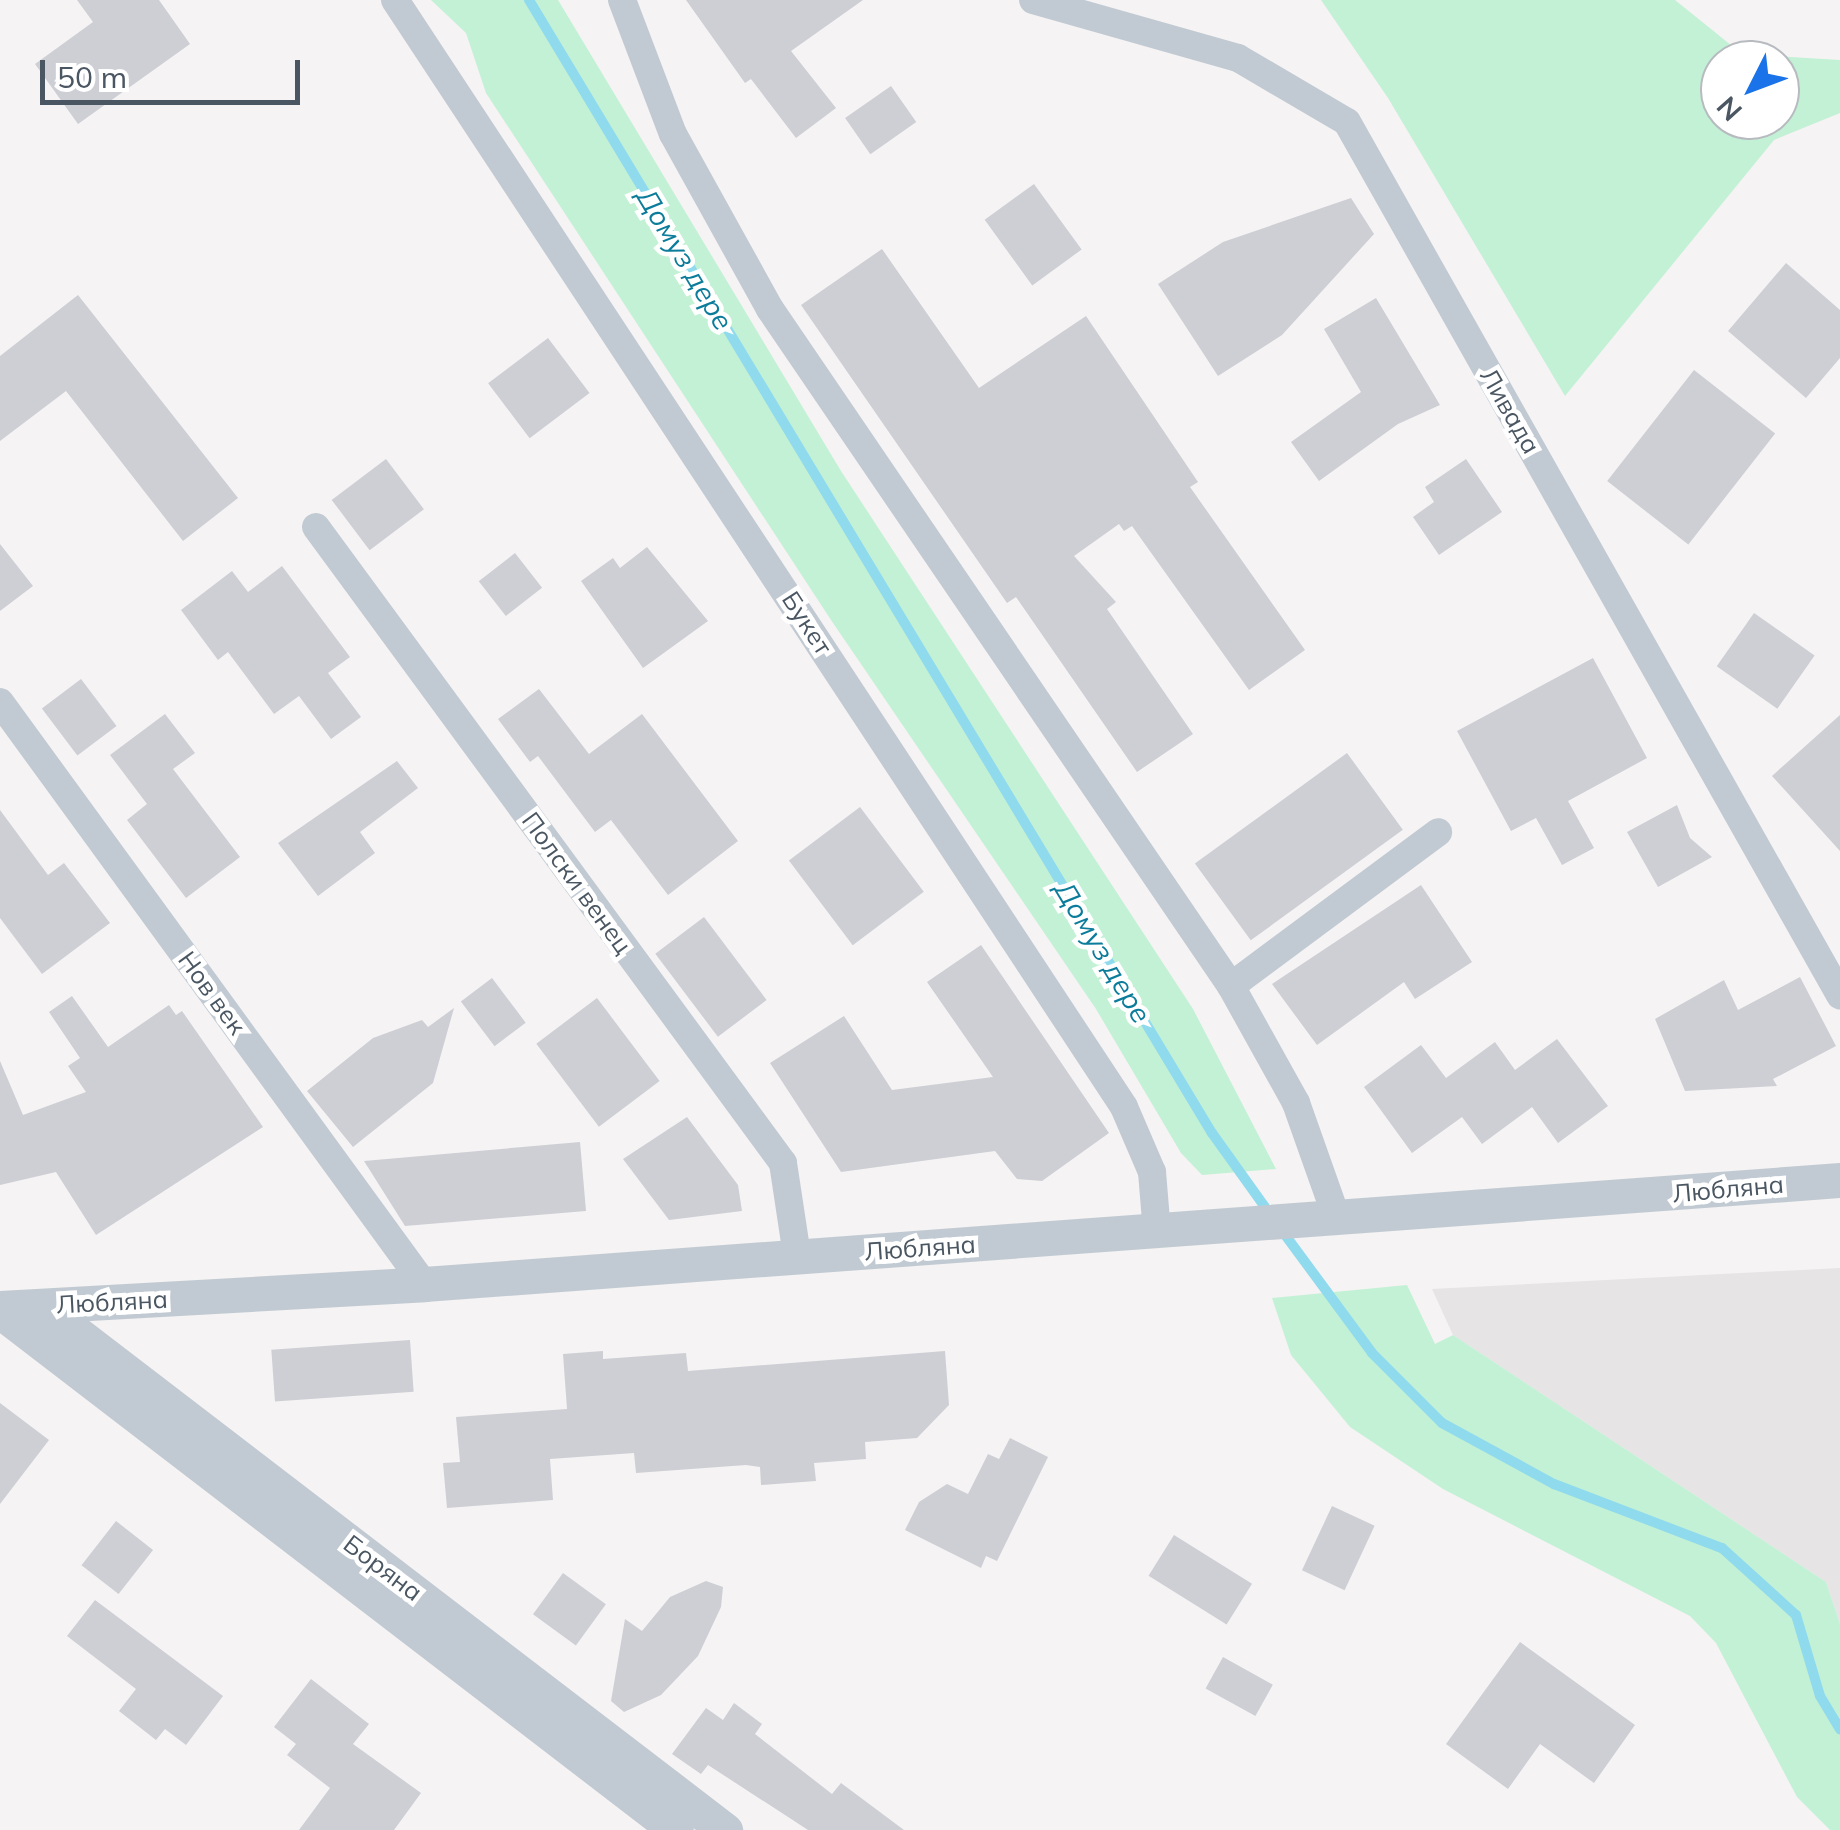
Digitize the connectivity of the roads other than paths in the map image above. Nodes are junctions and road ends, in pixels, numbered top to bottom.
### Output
1 (395, 0) edge
2 (622, 0) edge
3 (1033, 0) edge
4 (316, 528) dead end
5 (0, 702) edge
6 (1438, 832) dead end
7 (1231, 986) junction
8 (1840, 995) edge
9 (1840, 1180) edge
10 (1325, 1220) junction
11 (1157, 1233) junction
12 (797, 1256) junction
13 (424, 1284) junction
14 (41, 1306) junction
15 (0, 1310) edge
16 (676, 1830) edge
17 (725, 1830) edge

1 - 11 street, Букет
2 - 7 street
3 - 8 street, Ливада
4 - 12 street, Полски венец
5 - 13 street, Нов век
6 - 7 street
7 - 10 street
9 - 10 street, Любляна
10 - 11 street, Любляна
11 - 12 street, Любляна
12 - 13 street, Любляна
13 - 14 street, Любляна
14 - 15 street, Любляна
14 - 17 street, Боряна
15 - 16 street, Боряна

